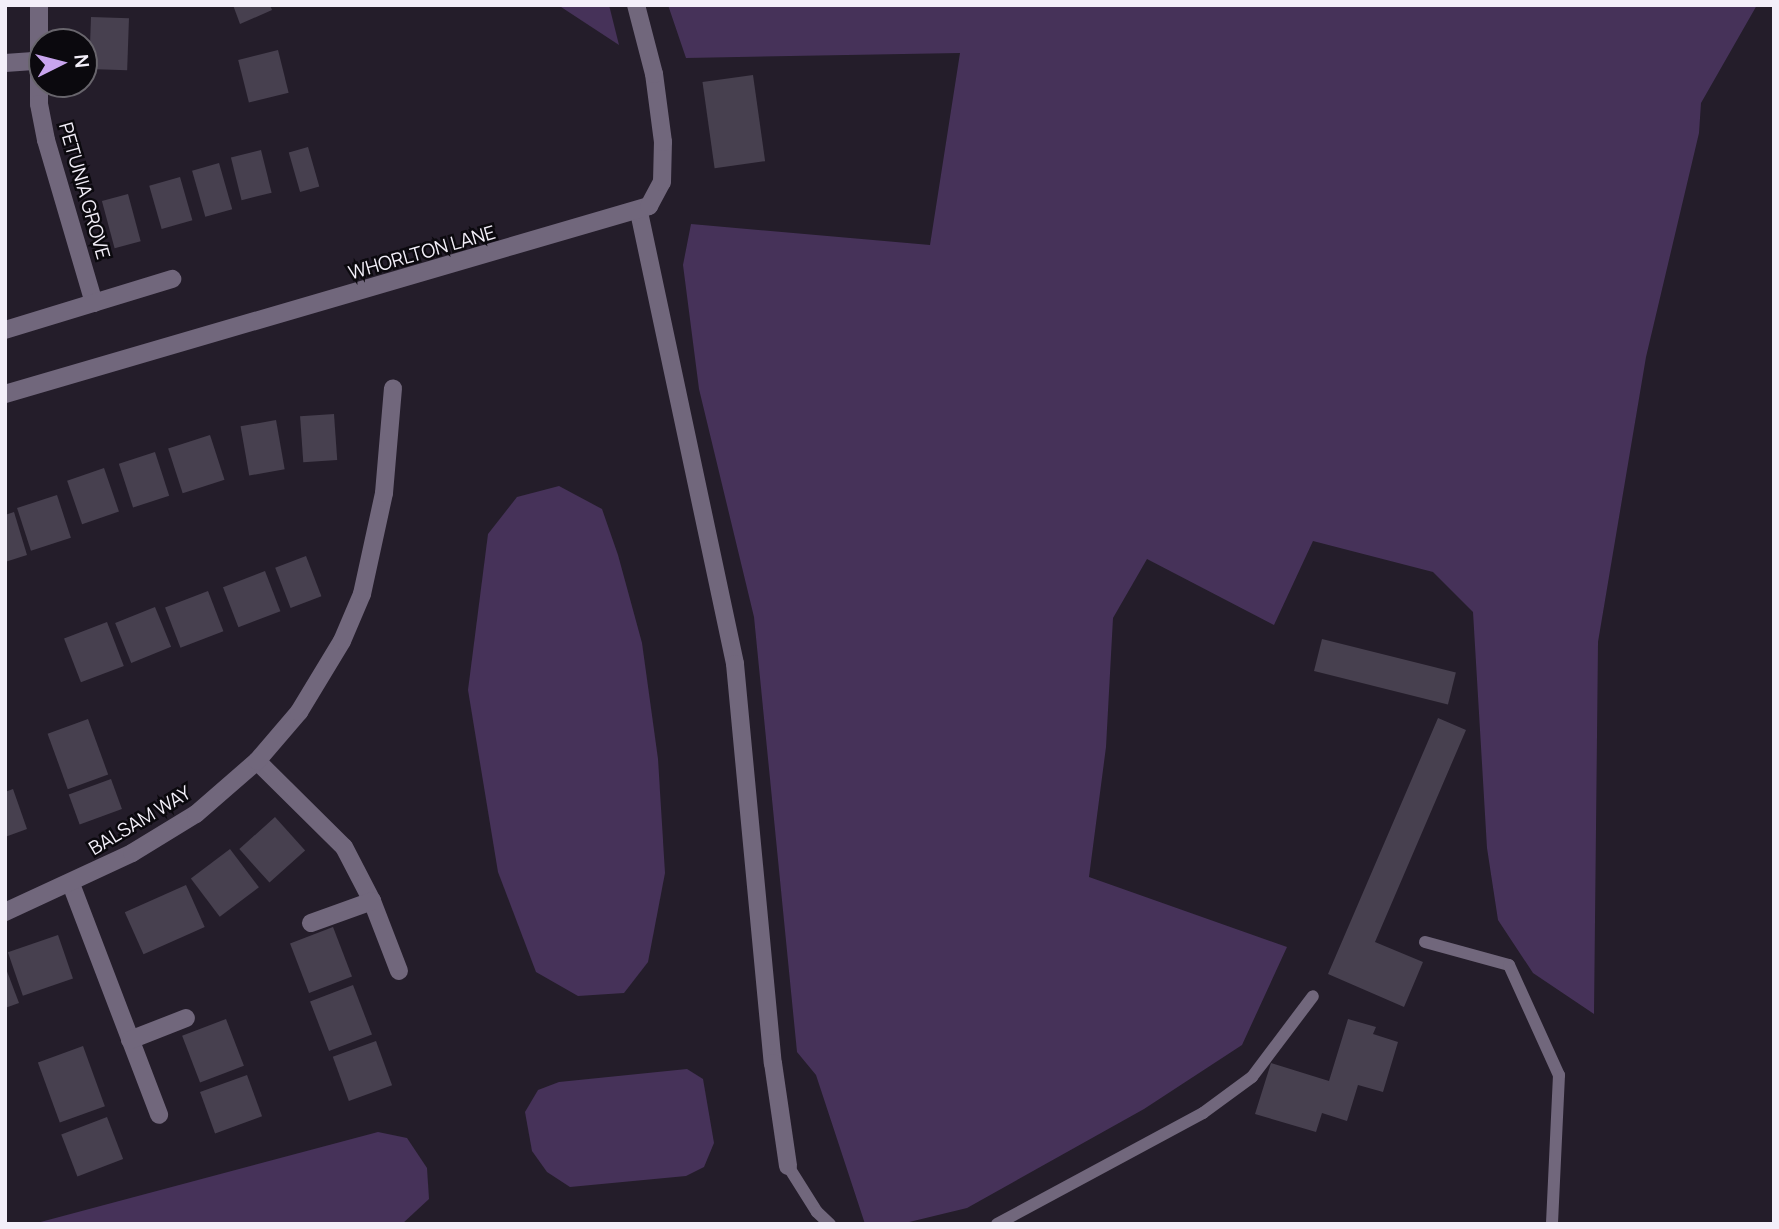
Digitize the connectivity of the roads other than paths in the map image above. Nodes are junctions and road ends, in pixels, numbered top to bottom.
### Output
1 (39, 5) edge
2 (636, 5) edge
3 (38, 28) edge
4 (28, 62) edge
5 (5, 63) edge
6 (41, 98) edge
7 (639, 212) junction
8 (172, 279) dead end
9 (94, 303) junction
10 (5, 330) edge
11 (393, 388) dead end
12 (5, 394) edge
13 (257, 761) junction
14 (71, 884) junction
15 (372, 901) junction
16 (5, 912) edge
17 (311, 923) dead end
18 (1425, 942) dead end
19 (399, 971) dead end
20 (1313, 996) dead end
21 (186, 1018) dead end
22 (130, 1040) junction
23 (159, 1115) dead end
24 (788, 1166) joint
25 (830, 1224) edge
26 (996, 1224) edge
27 (1552, 1224) edge

1 - 3 street, PETUNIA GROVE
2 - 7 street
4 - 5 street
6 - 9 street, PETUNIA GROVE
7 - 12 street, WHORLTON LANE
7 - 24 street
8 - 9 street
9 - 10 street
11 - 13 street, BALSAM WAY
13 - 14 street, BALSAM WAY
13 - 15 street
14 - 16 street, BALSAM WAY
14 - 22 street
15 - 17 street
15 - 19 street
18 - 27 lane
20 - 26 lane
21 - 22 street
22 - 23 street
24 - 25 lane

